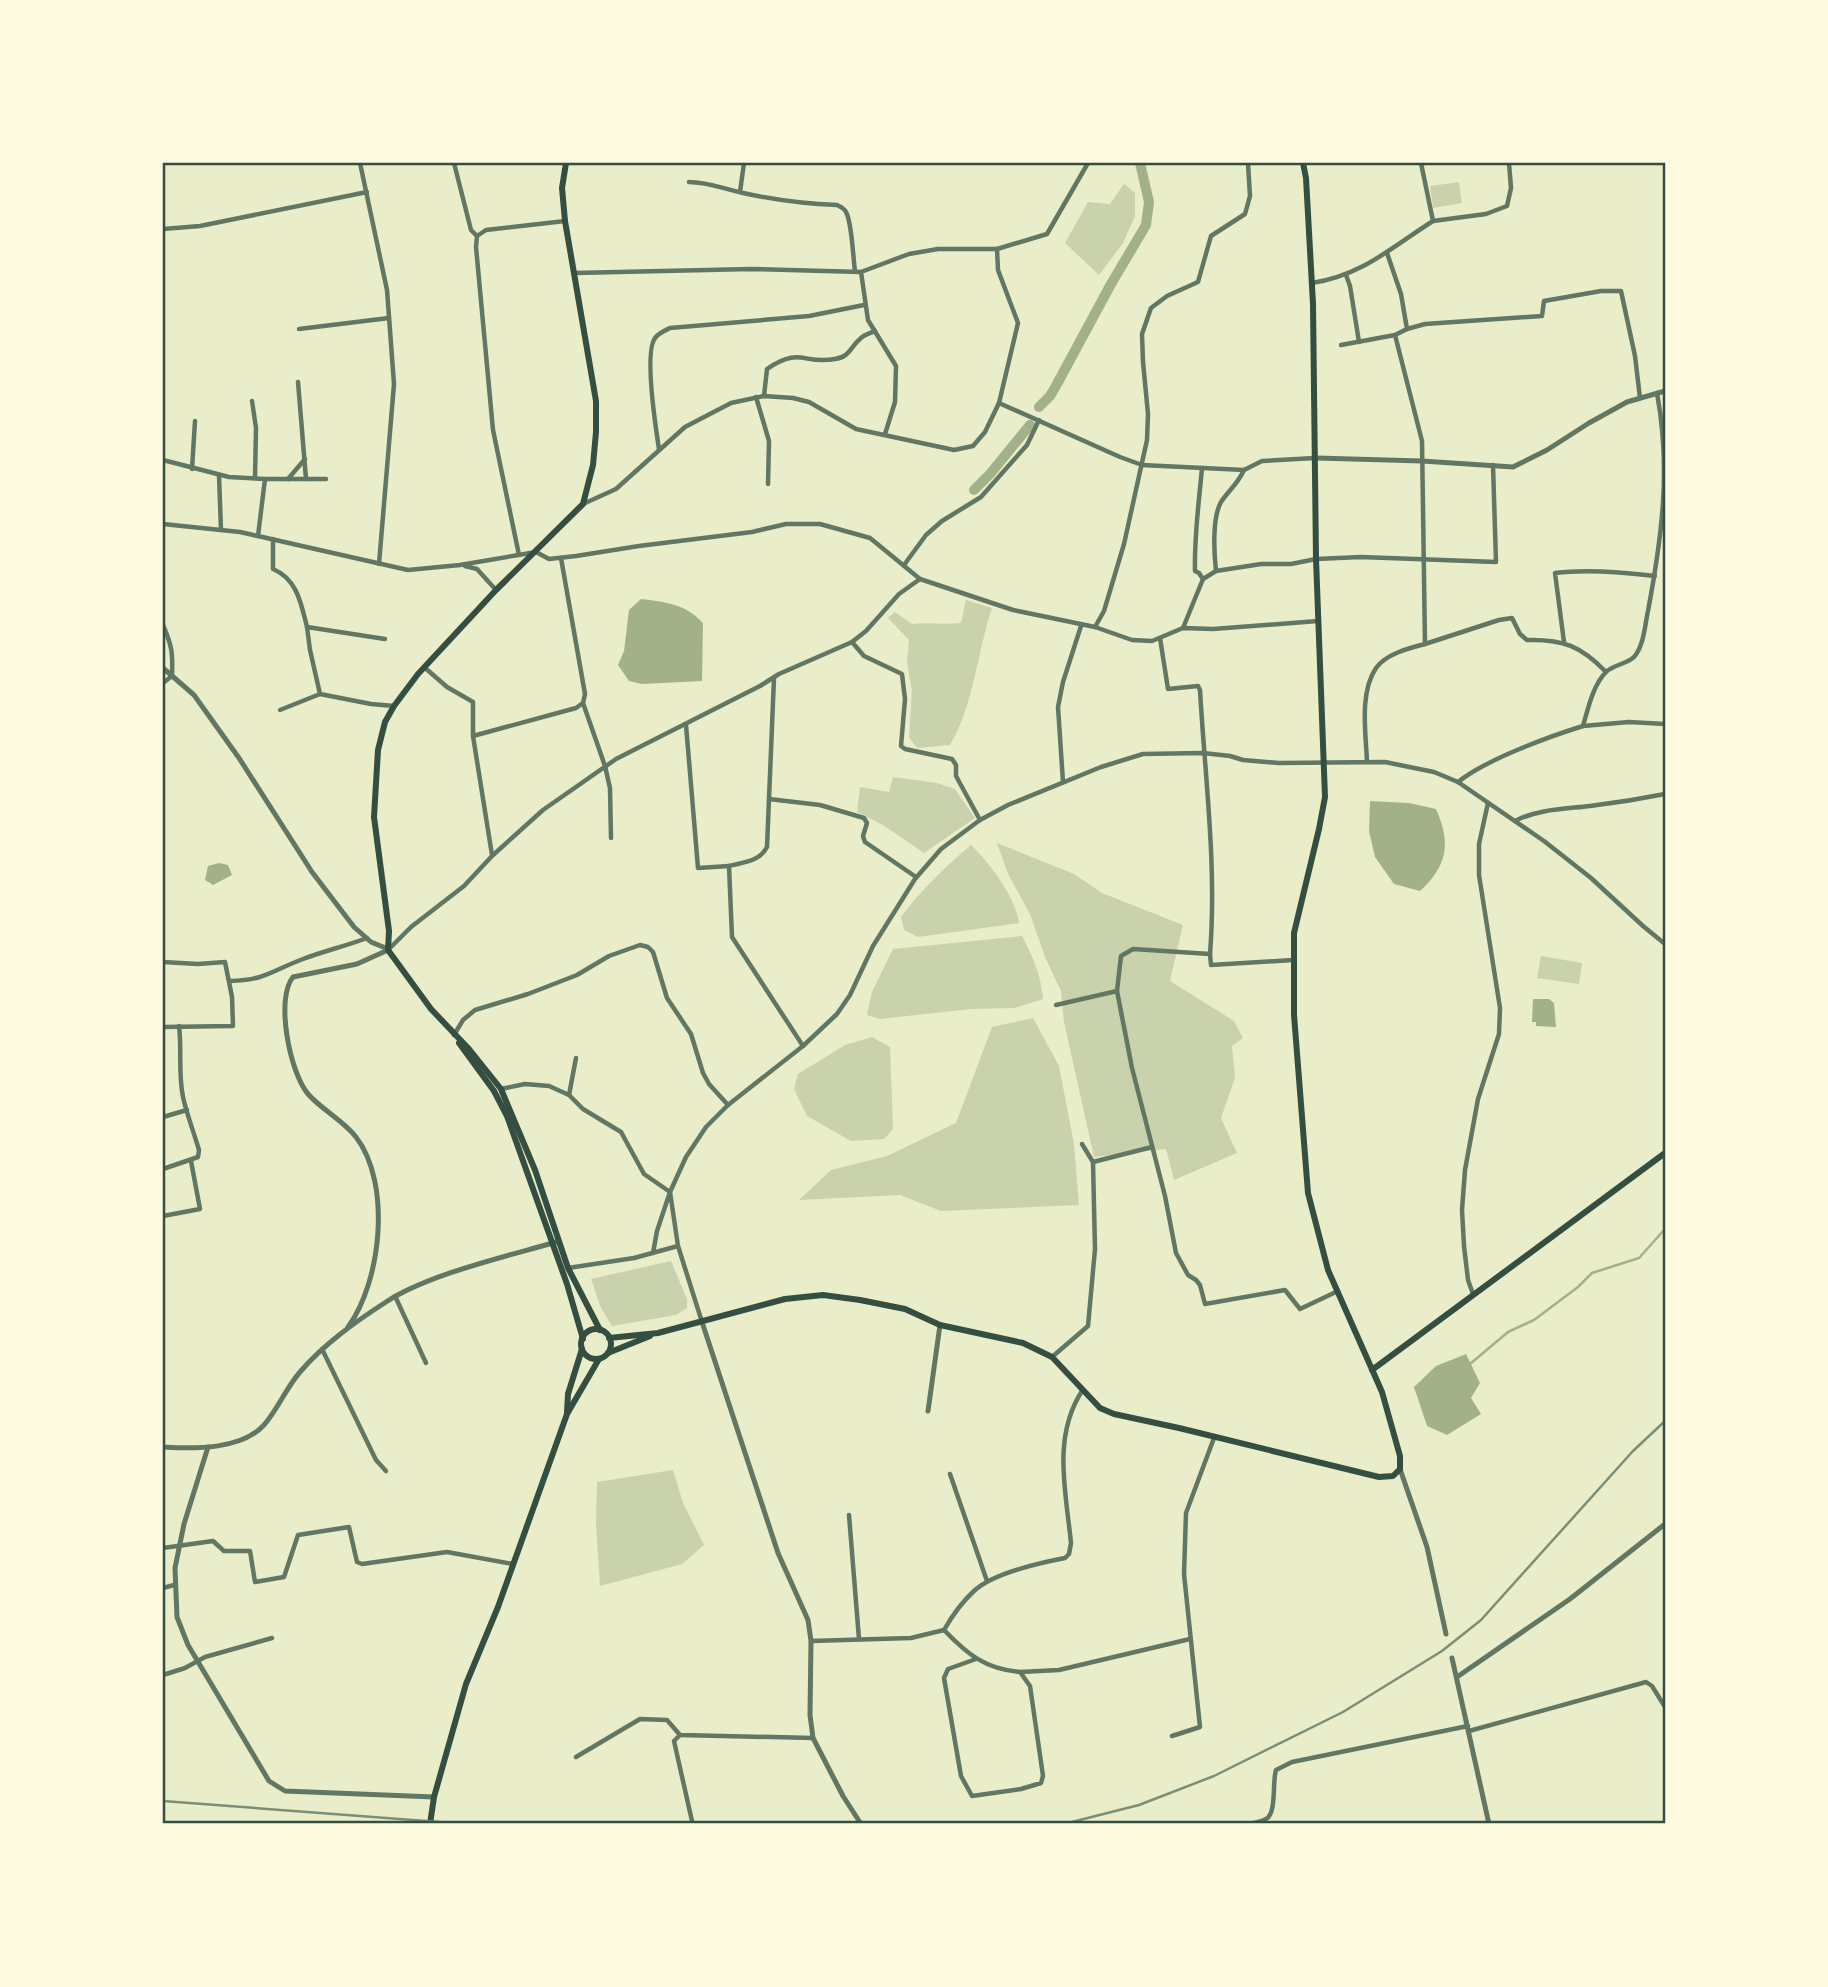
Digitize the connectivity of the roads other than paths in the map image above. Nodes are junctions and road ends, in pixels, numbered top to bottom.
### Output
1 (360, 163) edge
2 (454, 163) edge
3 (566, 163) edge
4 (744, 163) edge
5 (1087, 163) edge
6 (1248, 163) edge
7 (1303, 163) edge
8 (1421, 163) edge
9 (1509, 163) edge
10 (689, 182) dead end
11 (366, 192) junction
12 (740, 192) junction
13 (565, 221) junction
14 (1433, 221) junction
15 (163, 229) edge
16 (477, 236) junction
17 (998, 249) junction
18 (1387, 253) junction
19 (858, 272) junction
20 (574, 273) junction
21 (1346, 275) junction
22 (1312, 283) junction
23 (864, 305) junction
24 (389, 318) junction
25 (299, 329) dead end
26 (1407, 329) junction
27 (874, 331) junction
28 (1395, 335) junction
29 (1359, 342) junction
30 (1341, 345) dead end
31 (298, 382) dead end
32 (1665, 391) edge
33 (1657, 394) junction
34 (764, 396) junction
35 (756, 397) junction
36 (1640, 398) junction
37 (252, 401) dead end
38 (999, 403) junction
39 (1039, 420) junction
40 (195, 421) dead end
41 (885, 434) junction
42 (659, 450) junction
43 (1316, 458) junction
44 (305, 459) junction
45 (163, 460) edge
46 (1422, 461) junction
47 (1142, 465) junction
48 (1493, 465) junction
49 (1202, 468) junction
50 (192, 469) junction
51 (1244, 470) junction
52 (219, 475) junction
53 (255, 477) junction
54 (265, 479) junction
55 (306, 479) junction
56 (326, 479) dead end
57 (287, 480) junction
58 (768, 484) dead end
59 (583, 504) junction
60 (163, 524) edge
61 (221, 530) junction
62 (258, 536) junction
63 (273, 539) junction
64 (536, 552) junction
65 (519, 555) junction
66 (561, 558) junction
67 (1424, 558) junction
68 (1316, 559) junction
69 (379, 564) junction
70 (460, 565) junction
71 (904, 565) junction
72 (1216, 571) junction
73 (1656, 576) junction
74 (920, 579) junction
75 (1203, 579) junction
76 (496, 590) junction
77 (1318, 621) junction
78 (163, 625) edge
79 (307, 626) junction
80 (1081, 626) junction
81 (1095, 627) junction
82 (1183, 628) junction
83 (1160, 637) junction
84 (384, 639) dead end
85 (852, 642) junction
86 (1564, 642) junction
87 (1425, 644) junction
88 (424, 667) junction
89 (163, 668) edge
90 (1606, 672) junction
91 (172, 676) junction
92 (774, 678) junction
93 (163, 682) edge
94 (320, 694) junction
95 (583, 703) junction
96 (394, 706) junction
97 (280, 710) dead end
98 (1665, 724) edge
99 (686, 725) junction
100 (1583, 726) junction
101 (473, 736) junction
102 (1203, 753) junction
103 (1325, 761) junction
104 (1367, 762) junction
105 (605, 766) junction
106 (1063, 782) junction
107 (1458, 782) junction
108 (1665, 793) edge
109 (769, 799) junction
110 (1488, 803) junction
111 (981, 820) junction
112 (1515, 821) junction
113 (611, 838) dead end
114 (492, 856) junction
115 (729, 866) junction
116 (916, 877) junction
117 (369, 940) junction
118 (1665, 944) edge
119 (388, 950) junction
120 (1210, 954) junction
121 (1293, 960) junction
122 (163, 962) edge
123 (230, 981) junction
124 (1118, 992) junction
125 (1056, 1005) dead end
126 (179, 1026) junction
127 (163, 1027) edge
128 (454, 1035) junction
129 (803, 1046) junction
130 (576, 1058) dead end
131 (501, 1089) junction
132 (569, 1095) junction
133 (728, 1105) junction
134 (187, 1110) junction
135 (163, 1117) edge
136 (1082, 1144) dead end
137 (1152, 1147) junction
138 (1665, 1153) edge
139 (191, 1161) junction
140 (1093, 1162) junction
141 (163, 1169) edge
142 (670, 1192) junction
143 (163, 1216) edge
144 (556, 1242) junction
145 (678, 1246) junction
146 (653, 1253) junction
147 (569, 1268) junction
148 (1338, 1291) junction
149 (1473, 1294) junction
150 (395, 1296) junction
151 (702, 1322) junction
152 (940, 1325) junction
153 (348, 1327) junction
154 (600, 1330) junction
155 (658, 1333) junction
156 (609, 1338) junction
157 (583, 1339) junction
158 (322, 1349) junction
159 (582, 1349) junction
160 (608, 1353) junction
161 (1052, 1357) junction
162 (599, 1359) junction
163 (426, 1363) dead end
164 (1372, 1370) junction
165 (1082, 1391) junction
166 (928, 1411) dead end
167 (567, 1414) junction
168 (1214, 1438) junction
169 (163, 1447) edge
170 (208, 1447) junction
171 (1401, 1469) junction
172 (386, 1471) dead end
173 (950, 1474) dead end
174 (849, 1515) dead end
175 (1665, 1524) edge
176 (175, 1546) junction
177 (163, 1548) edge
178 (513, 1564) junction
179 (987, 1581) junction
180 (174, 1585) junction
181 (163, 1588) edge
182 (944, 1630) junction
183 (1446, 1634) dead end
184 (272, 1638) dead end
185 (859, 1639) junction
186 (1189, 1639) junction
187 (811, 1641) junction
188 (1452, 1658) dead end
189 (976, 1659) junction
190 (196, 1661) junction
191 (1020, 1672) junction
192 (163, 1675) edge
193 (1457, 1676) junction
194 (1665, 1707) edge
195 (1469, 1728) junction
196 (680, 1735) junction
197 (1172, 1735) dead end
198 (813, 1738) junction
199 (576, 1757) dead end
200 (434, 1797) junction
201 (692, 1821) dead end
202 (1266, 1822) edge
203 (430, 1824) edge
204 (861, 1824) edge
205 (1249, 1824) edge
206 (1489, 1824) edge

1 - 11 street
2 - 16 street
3 - 13 main road
4 - 12 street
5 - 17 street
6 - 47 street
7 - 22 main road
8 - 14 street
9 - 14 street
10 - 12 street
11 - 15 street
11 - 24 street
12 - 19 street
13 - 16 street
13 - 20 main road
14 - 18 street
16 - 65 street
17 - 19 street
17 - 38 street
18 - 21 street
18 - 26 street
19 - 20 street
19 - 23 street
20 - 59 main road
21 - 22 street
21 - 29 street
22 - 43 main road
23 - 27 street
23 - 42 street
24 - 25 street
24 - 69 street
26 - 28 street
26 - 36 street
27 - 34 street
27 - 41 street
28 - 29 street
28 - 46 street
29 - 30 street
31 - 44 street
32 - 33 street
33 - 36 street
33 - 73 street
34 - 35 street
34 - 41 street
35 - 42 street
35 - 58 street
36 - 48 street
37 - 53 street
38 - 39 street
38 - 41 street
39 - 47 street
39 - 71 street
40 - 50 street
42 - 59 street
43 - 46 street
43 - 51 street
43 - 68 main road
44 - 55 street
44 - 57 street
45 - 50 street
46 - 48 street
46 - 67 street
47 - 49 street
47 - 81 street
48 - 67 street
49 - 51 street
49 - 75 street
50 - 52 street
51 - 72 street
52 - 53 street
52 - 61 street
53 - 54 street
54 - 57 street
54 - 62 street
55 - 56 street
55 - 57 street
59 - 64 main road
60 - 61 street
61 - 62 street
62 - 63 street
63 - 69 street
63 - 79 street
64 - 65 street
64 - 66 street
64 - 76 main road
65 - 70 street
66 - 71 street
66 - 95 street
67 - 68 street
67 - 87 street
68 - 72 street
68 - 77 main road
69 - 70 street
70 - 76 street
71 - 74 street
72 - 75 street
73 - 86 street
73 - 90 street
74 - 80 street
74 - 85 street
75 - 82 street
76 - 88 main road
77 - 82 street
77 - 103 main road
78 - 91 street
79 - 84 street
79 - 94 street
80 - 81 street
80 - 106 street
81 - 83 street
82 - 83 street
83 - 102 street
85 - 92 street
85 - 111 street
86 - 87 street
86 - 90 street
87 - 104 street
88 - 96 main road
88 - 101 street
89 - 91 street
90 - 100 street
91 - 93 street
91 - 117 street
92 - 99 street
92 - 109 street
94 - 96 street
94 - 97 street
95 - 101 street
95 - 105 street
96 - 119 main road
98 - 100 street
99 - 105 street
99 - 115 street
100 - 107 street
101 - 114 street
102 - 103 street
102 - 106 street
102 - 120 street
103 - 104 street
103 - 121 main road
104 - 107 street
105 - 113 street
105 - 114 street
106 - 111 street
107 - 110 street
108 - 112 street
109 - 115 street
109 - 116 street
110 - 112 street
110 - 149 street
111 - 116 street
112 - 118 street
114 - 119 street
115 - 129 street
116 - 129 street
117 - 119 street
117 - 123 street
119 - 128 main road
119 - 153 street
120 - 121 street
120 - 124 street
121 - 148 main road
122 - 123 street
123 - 126 street
124 - 125 street
124 - 137 street
126 - 127 street
126 - 134 street
128 - 131 main road
128 - 133 street
128 - 144 main road
129 - 133 street
130 - 132 street
131 - 132 street
131 - 144 main road
132 - 142 street
133 - 142 street
134 - 135 street
134 - 139 street
136 - 140 street
137 - 140 street
137 - 148 street
138 - 149 main road
139 - 141 street
139 - 143 street
140 - 161 street
142 - 145 street
142 - 146 street
144 - 147 main road
144 - 150 street
144 - 157 main road
145 - 146 street
145 - 151 street
146 - 147 street
147 - 154 main road
148 - 164 main road
149 - 164 main road
150 - 153 street
150 - 163 street
151 - 152 main road
151 - 155 main road
151 - 187 street
152 - 161 main road
152 - 166 street
153 - 158 street
154 - 156 main road
154 - 157 main road
155 - 156 main road
155 - 160 main road
156 - 160 main road
157 - 159 main road
158 - 170 street
158 - 172 street
159 - 162 main road
159 - 167 main road
160 - 162 main road
161 - 165 main road
162 - 167 main road
164 - 171 main road
165 - 168 main road
165 - 179 street
167 - 178 main road
168 - 171 main road
168 - 186 street
169 - 170 street
170 - 176 street
171 - 183 street
173 - 179 street
174 - 185 street
175 - 193 street
176 - 177 street
176 - 178 street
176 - 180 street
178 - 200 main road
179 - 182 street
180 - 181 street
180 - 190 street
182 - 185 street
182 - 189 street
184 - 190 street
185 - 187 street
186 - 191 street
186 - 197 street
187 - 198 street
188 - 193 street
189 - 191 street
189 - 191 street
190 - 192 street
190 - 200 street
193 - 195 street
194 - 195 street
195 - 202 street
195 - 206 street
196 - 198 street
196 - 199 street
196 - 201 street
198 - 204 street
200 - 203 main road
202 - 205 street

